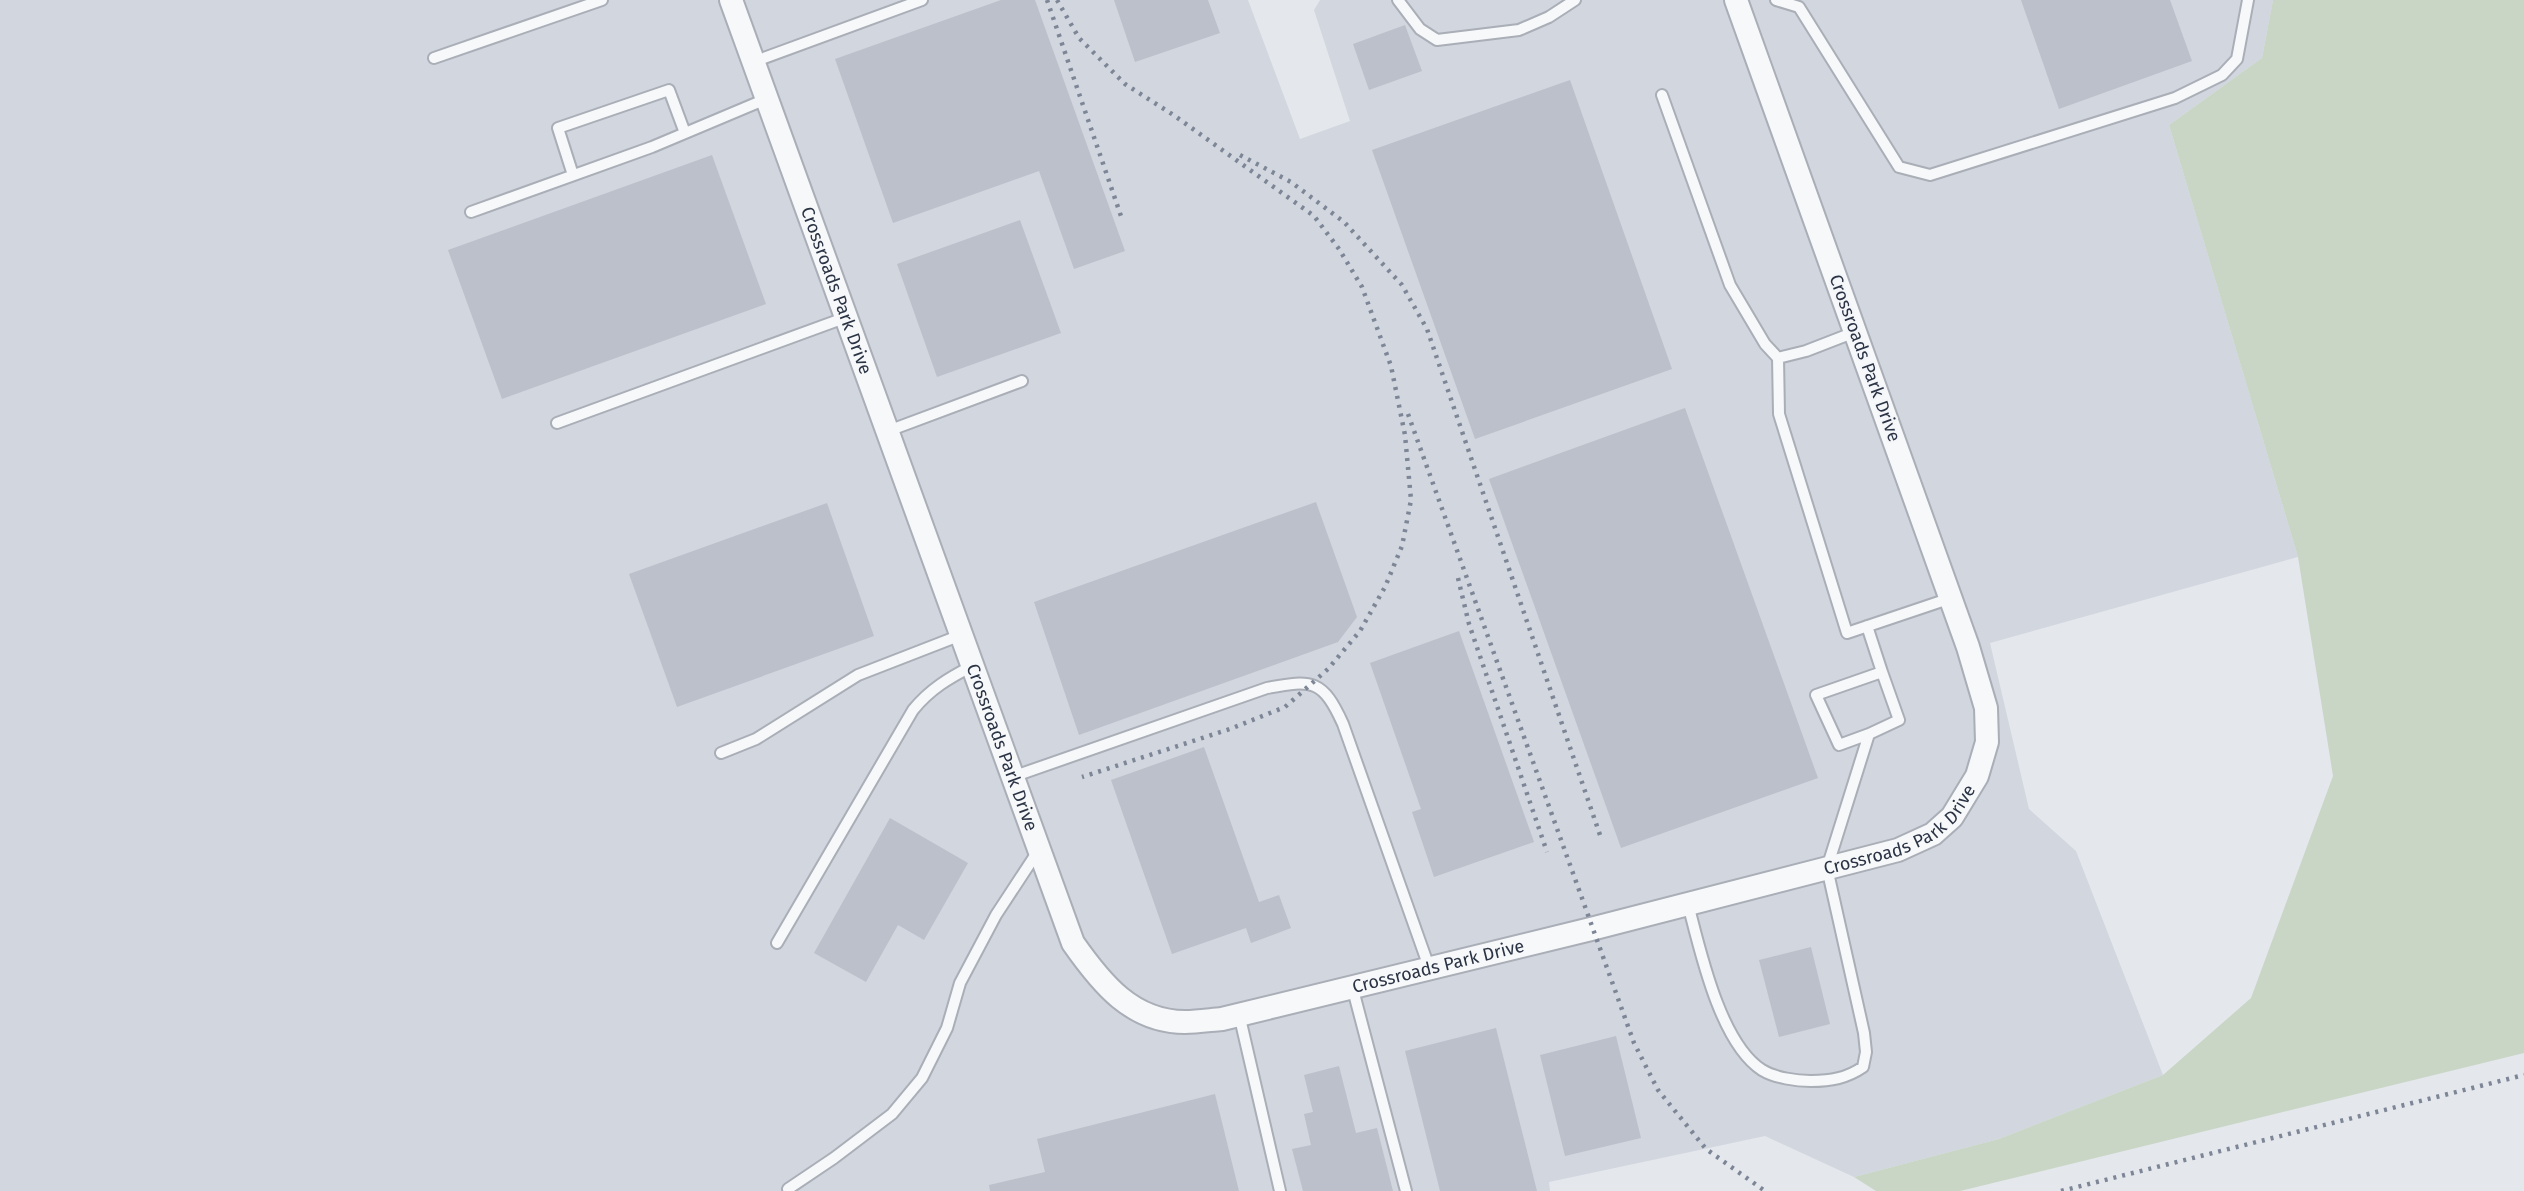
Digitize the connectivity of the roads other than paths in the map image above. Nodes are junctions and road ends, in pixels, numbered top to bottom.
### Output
1 (602, 0) edge
2 (731, 0) edge
3 (922, 0) edge
4 (1398, 0) edge
5 (1575, 0) edge
6 (1736, 0) edge
7 (1776, 0) edge
8 (2248, 0) edge
9 (434, 58) dead end
10 (753, 62) junction
11 (1662, 95) dead end
12 (766, 99) junction
13 (685, 133) junction
14 (573, 175) junction
15 (471, 212) dead end
16 (847, 317) junction
17 (1855, 332) junction
18 (1778, 358) junction
19 (1022, 381) dead end
20 (557, 423) dead end
21 (888, 431) junction
22 (1951, 598) junction
23 (1867, 626) junction
24 (961, 635) junction
25 (972, 666) junction
26 (1882, 672) junction
27 (1869, 734) junction
28 (721, 753) dead end
29 (1012, 777) junction
30 (1038, 851) junction
31 (1827, 868) junction
32 (1688, 904) junction
33 (777, 944) dead end
34 (1429, 967) junction
35 (1352, 986) junction
36 (1239, 1014) junction
37 (788, 1189) dead end
38 (1280, 1191) edge
39 (1407, 1191) edge

1 - 9 lane
2 - 10 street, Crossroads Park Drive
3 - 10 lane
4 - 5 lane
6 - 17 street, Crossroads Park Drive
7 - 8 lane
10 - 12 street, Crossroads Park Drive
11 - 18 lane
12 - 13 lane
12 - 16 street, Crossroads Park Drive
13 - 14 lane
13 - 14 lane
14 - 15 lane
16 - 20 lane
16 - 21 street, Crossroads Park Drive
17 - 18 lane
17 - 22 street, Crossroads Park Drive
18 - 23 lane
19 - 21 lane
21 - 24 street, Crossroads Park Drive
22 - 23 lane
22 - 31 street, Crossroads Park Drive
23 - 26 lane
24 - 25 street, Crossroads Park Drive
24 - 28 lane
25 - 29 street, Crossroads Park Drive
25 - 33 lane
26 - 27 lane
26 - 27 lane
27 - 31 lane
29 - 30 street, Crossroads Park Drive
29 - 34 lane
30 - 36 street, Crossroads Park Drive
30 - 37 lane
31 - 32 street, Crossroads Park Drive
31 - 32 lane
32 - 34 street, Crossroads Park Drive
34 - 35 street, Crossroads Park Drive
35 - 36 street, Crossroads Park Drive
35 - 39 lane
36 - 38 lane

